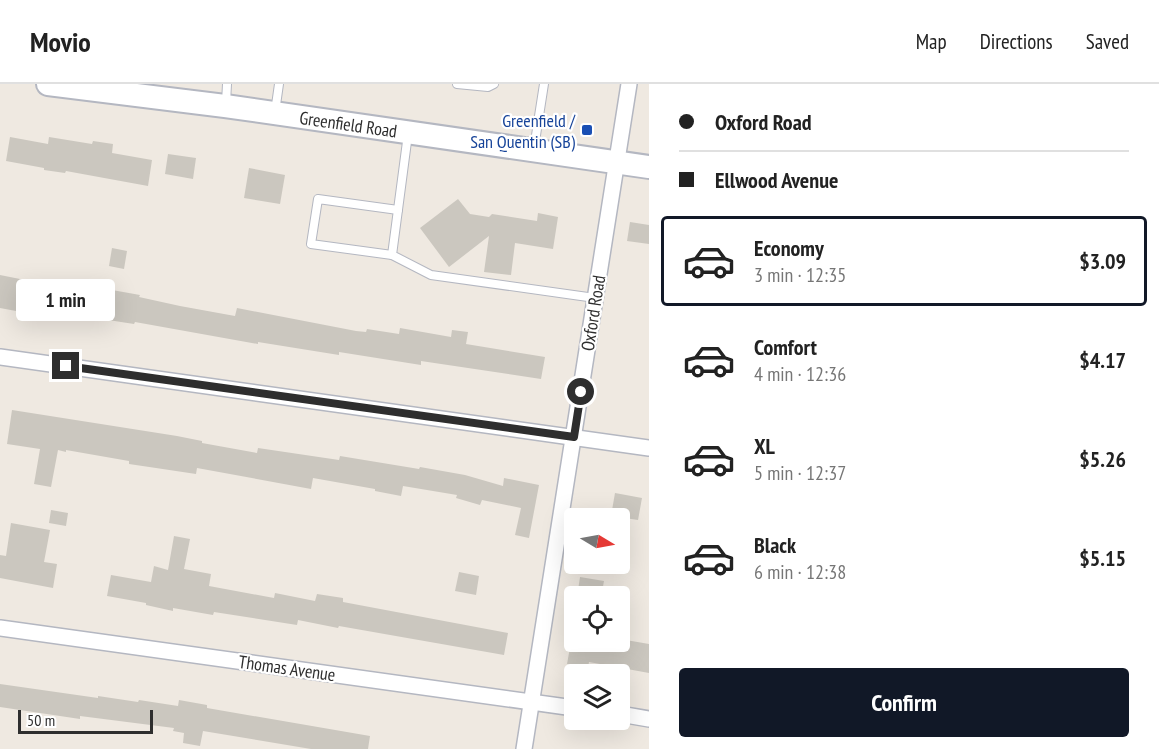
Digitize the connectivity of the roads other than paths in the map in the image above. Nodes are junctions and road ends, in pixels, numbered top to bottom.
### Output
1 (48, 84) edge
2 (227, 84) edge
3 (279, 84) edge
4 (457, 84) edge
5 (494, 84) edge
6 (544, 84) edge
7 (629, 84) edge
8 (225, 106) junction
9 (274, 114) junction
10 (408, 133) junction
11 (534, 151) junction
12 (617, 162) junction
13 (649, 167) edge
14 (398, 210) junction
15 (392, 255) junction
16 (595, 298) junction
17 (0, 357) edge
18 (574, 437) junction
19 (649, 448) edge
20 (0, 628) edge
21 (532, 702) junction
22 (564, 707) edge
23 (630, 716) edge
24 (649, 719) edge
25 (524, 749) edge

1 - 8 main road, Greenfield Road
2 - 8 lane
3 - 9 lane
4 - 5 lane
6 - 11 lane
7 - 12 street, Oxford Road
8 - 9 main road, Greenfield Road
9 - 10 main road, Greenfield Road
10 - 11 main road, Greenfield Road
10 - 14 lane
11 - 12 main road, Greenfield Road
12 - 13 main road, Greenfield Road
12 - 16 street, Oxford Road
14 - 15 lane
14 - 15 lane
15 - 16 lane
16 - 18 street, Oxford Road
17 - 18 street
18 - 19 street
18 - 21 street, Oxford Road
20 - 21 street, Thomas Avenue
21 - 22 street, Thomas Avenue
21 - 25 street, Oxford Road
23 - 24 street

